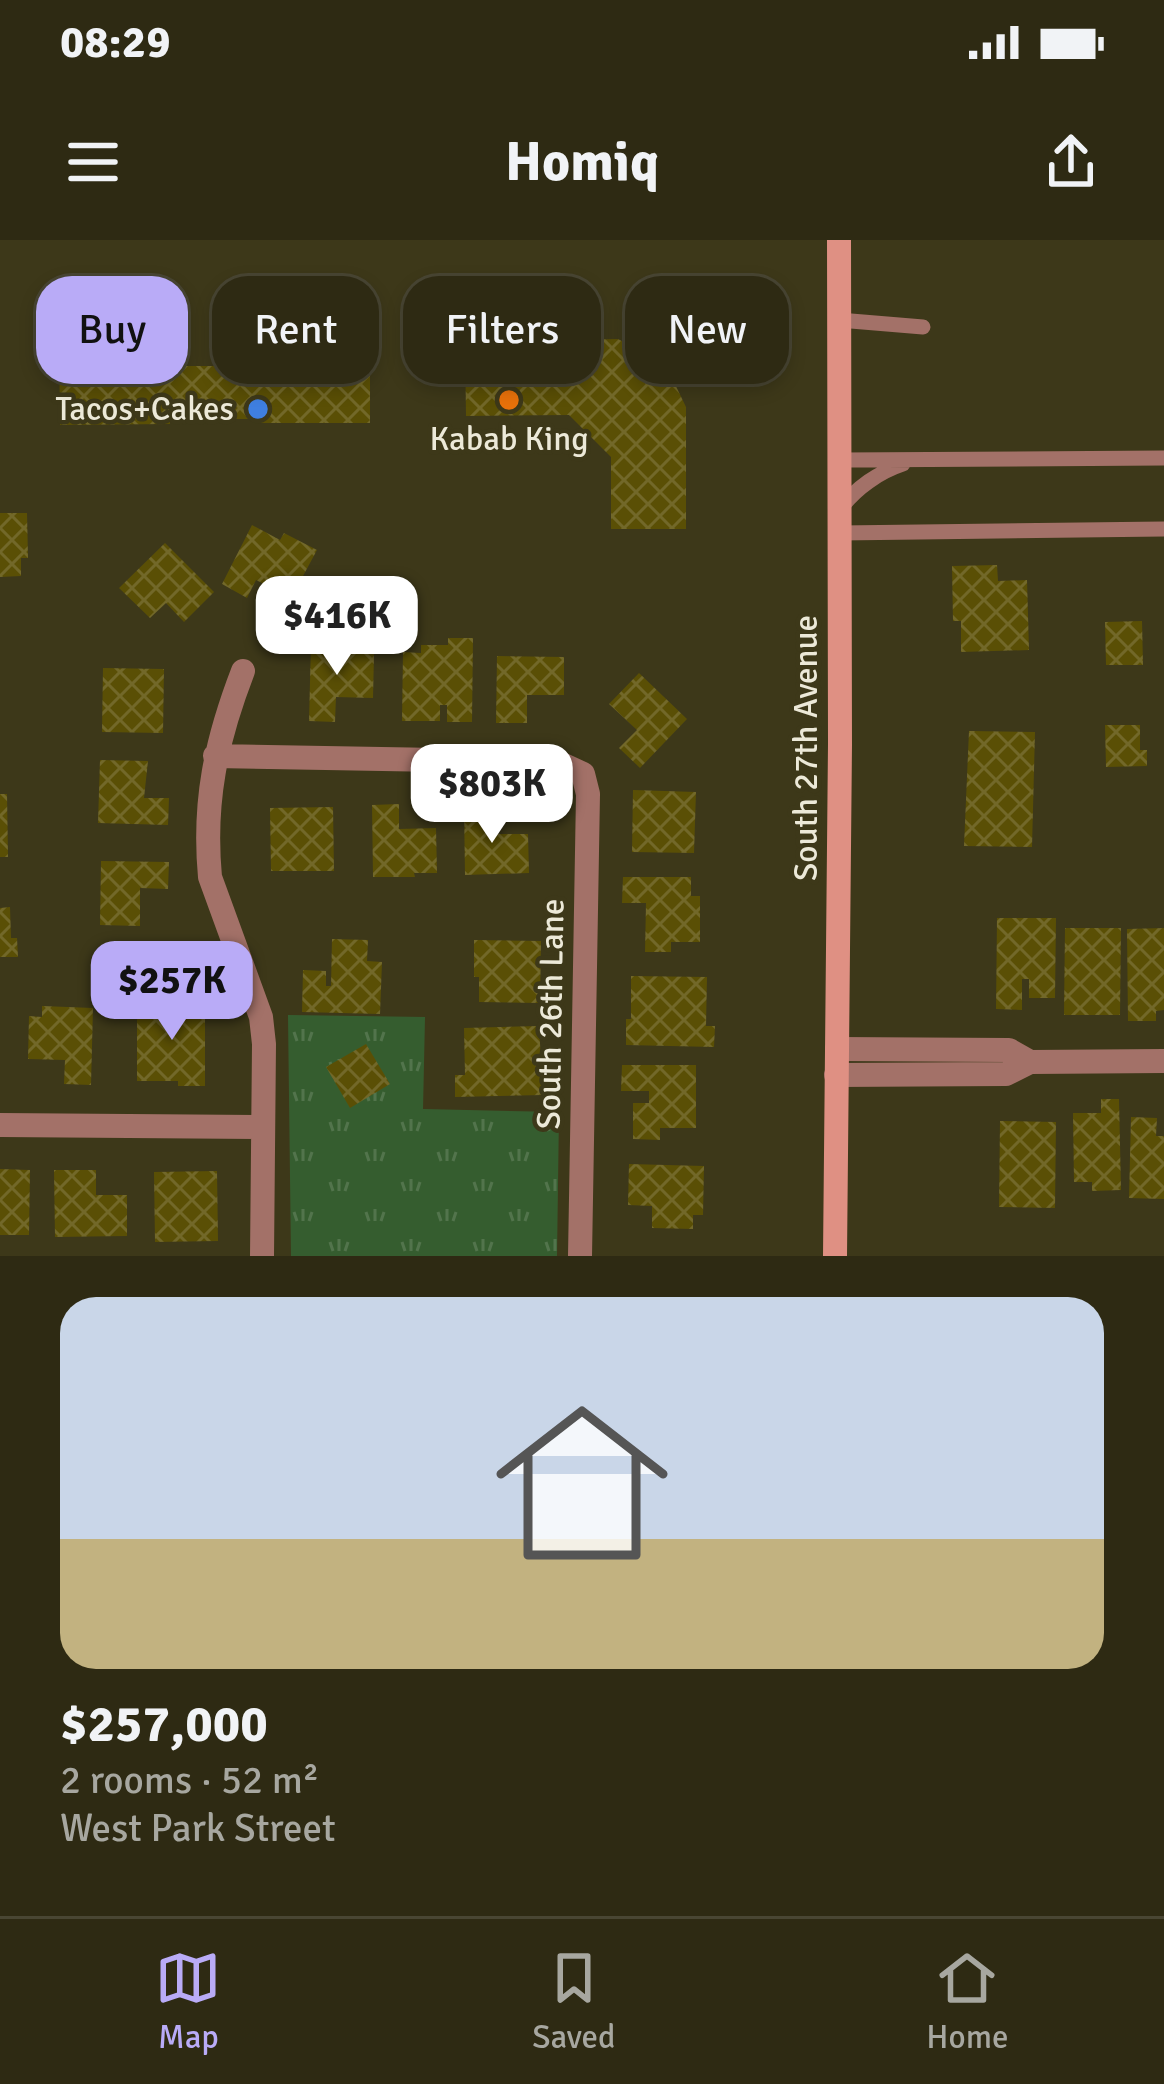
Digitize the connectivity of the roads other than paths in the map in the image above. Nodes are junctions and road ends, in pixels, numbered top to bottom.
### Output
1 (839, 240) edge
2 (839, 320) junction
3 (923, 327) dead end
4 (1164, 458) edge
5 (840, 460) junction
6 (918, 460) junction
7 (840, 522) junction
8 (1164, 529) edge
9 (243, 671) dead end
10 (214, 756) junction
11 (1164, 1061) edge
12 (837, 1062) junction
13 (0, 1125) edge
14 (263, 1127) junction
15 (262, 1256) edge
16 (580, 1256) edge
17 (835, 1256) edge

1 - 2 main road, South 27th Avenue
2 - 3 lane
2 - 5 main road, South 27th Avenue
4 - 6 lane
5 - 6 lane
5 - 7 main road, South 27th Avenue
6 - 7 lane
7 - 8 lane
7 - 12 main road, South 27th Avenue
9 - 10 street
10 - 14 street
10 - 16 street, South 26th Lane
11 - 12 street
12 - 17 main road, South 27th Avenue
13 - 14 street
14 - 15 street

